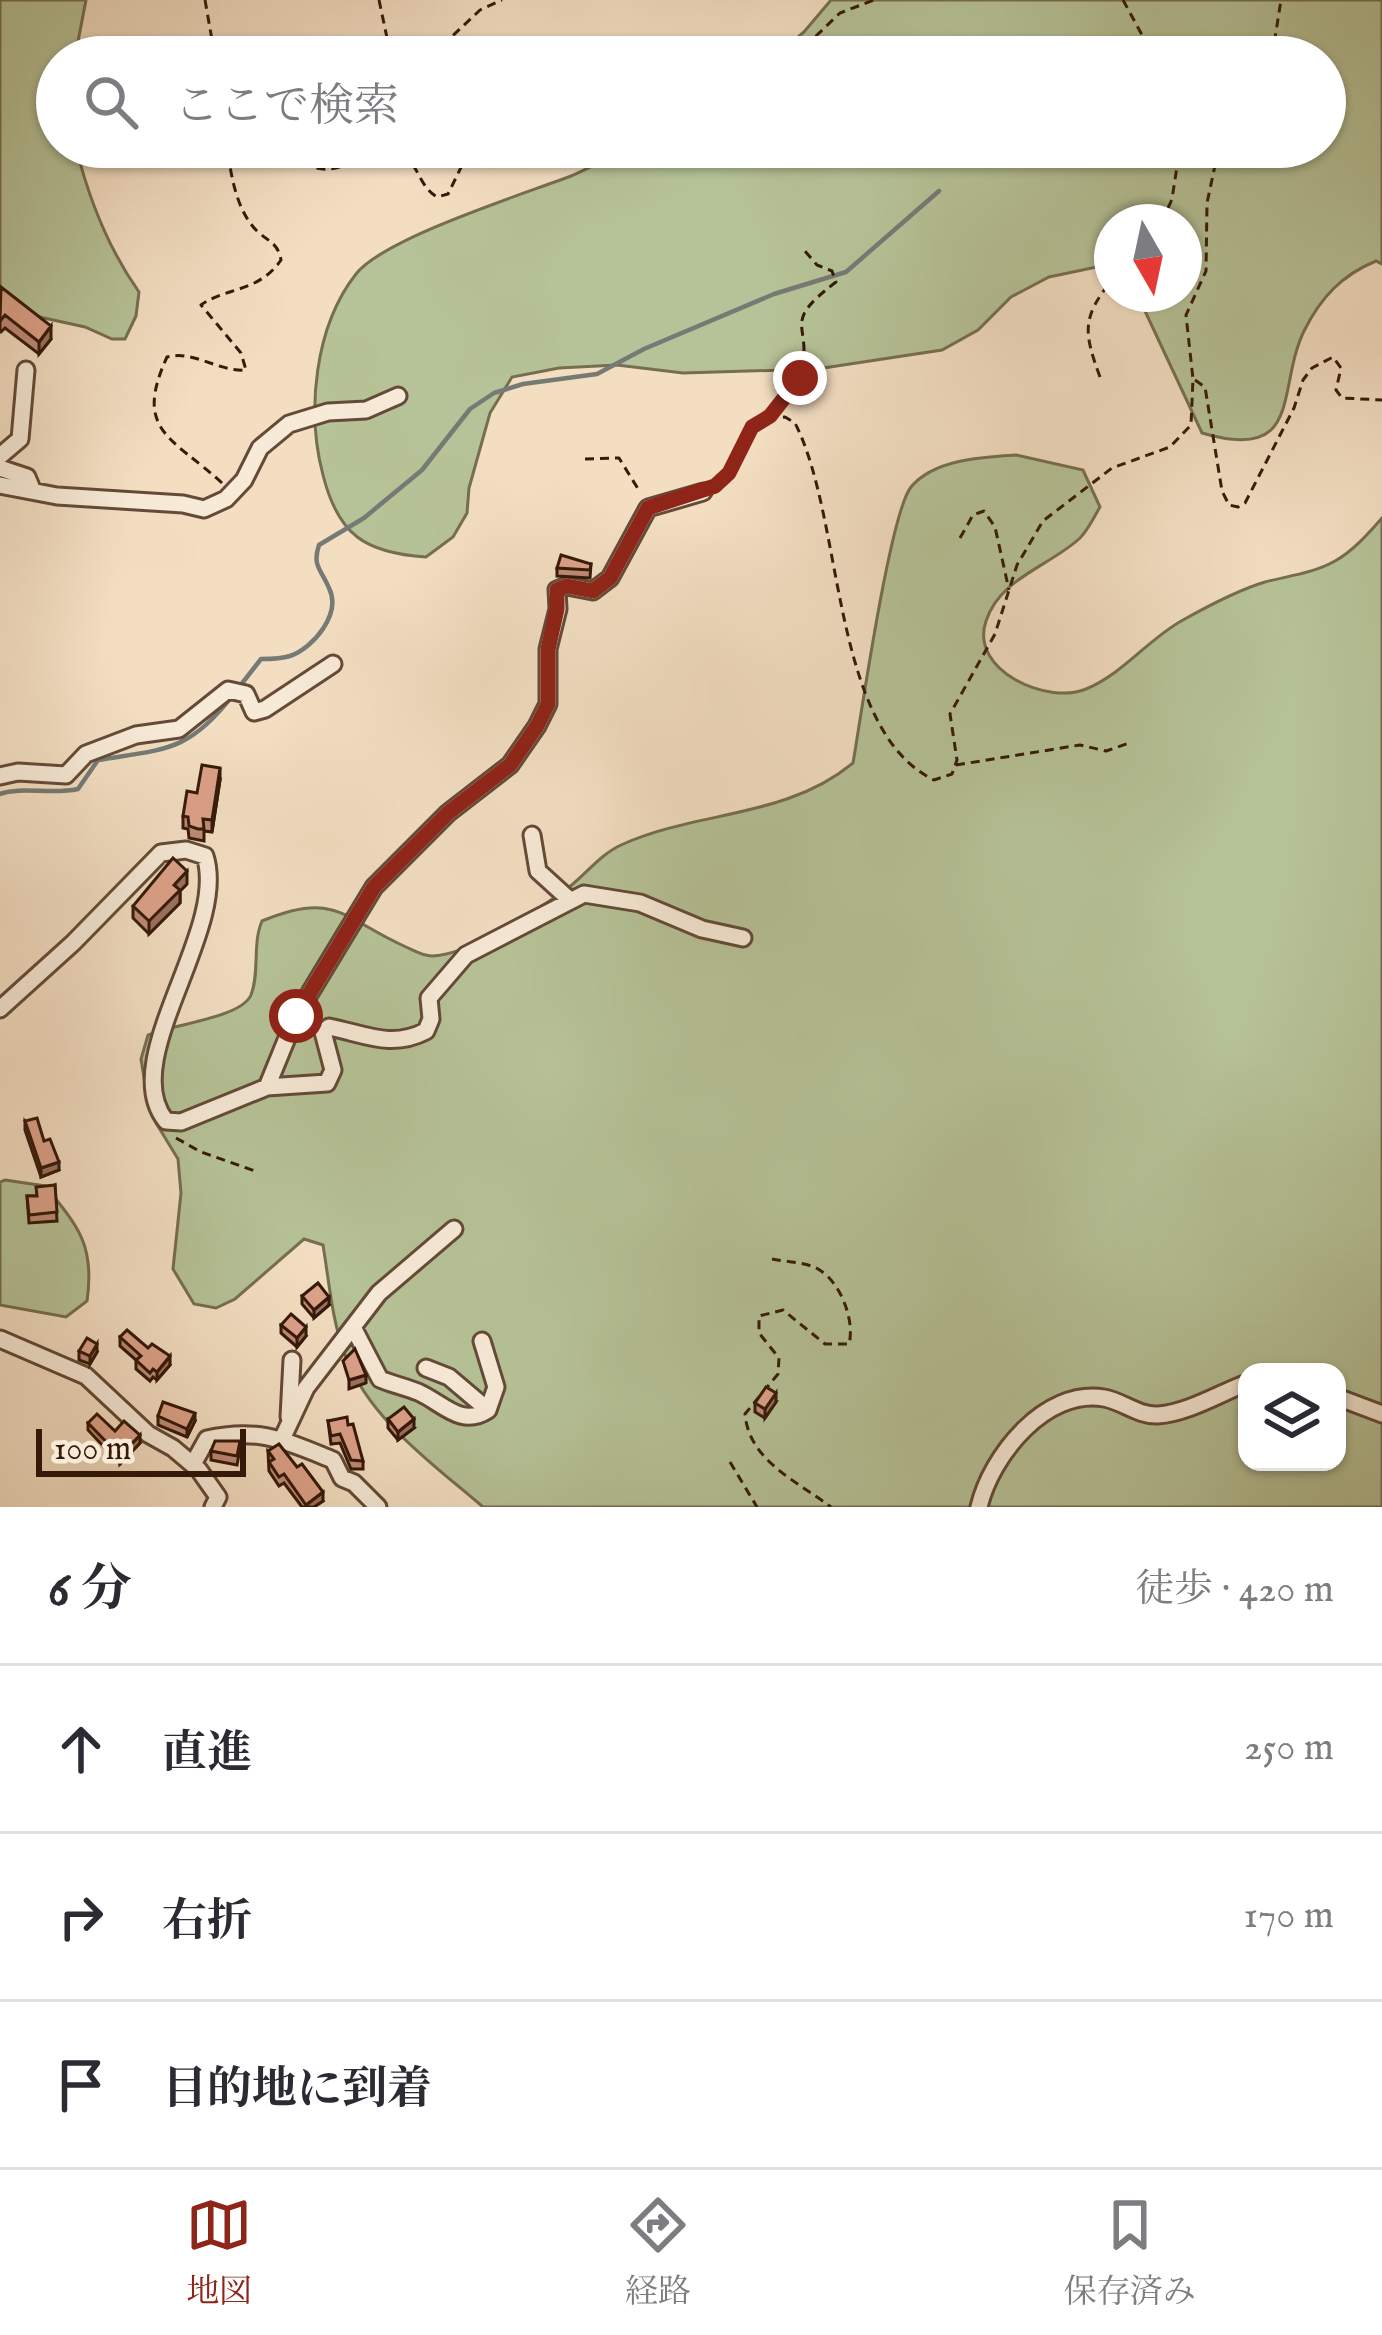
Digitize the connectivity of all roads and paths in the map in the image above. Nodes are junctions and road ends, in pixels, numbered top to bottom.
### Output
1 (205, 0) edge
2 (380, 0) edge
3 (502, 0) edge
4 (874, 0) edge
5 (1123, 0) edge
6 (1281, 0) edge
7 (211, 36) edge
8 (387, 36) edge
9 (453, 36) edge
10 (816, 36) edge
11 (1143, 36) edge
12 (1275, 36) edge
13 (229, 168) edge
14 (415, 168) edge
15 (461, 168) edge
16 (1177, 168) edge
17 (1214, 168) edge
18 (1170, 204) edge
19 (804, 250) dead end
20 (1094, 306) edge
21 (26, 370) dead end
22 (1100, 377) dead end
23 (1193, 379) junction
24 (398, 396) dead end
25 (1382, 400) edge
26 (770, 416) junction
27 (0, 456) edge
28 (585, 459) dead end
29 (0, 467) edge
30 (0, 485) edge
31 (32, 489) junction
32 (233, 492) junction
33 (703, 492) joint
34 (648, 508) junction
35 (960, 538) dead end
36 (1010, 592) junction
37 (333, 664) dead end
38 (1129, 743) dead end
39 (956, 765) junction
40 (0, 776) edge
41 (532, 835) dead end
42 (572, 901) junction
43 (743, 938) dead end
44 (0, 1009) edge
45 (267, 1087) junction
46 (166, 1120) junction
47 (258, 1172) dead end
48 (454, 1229) dead end
49 (772, 1259) dead end
50 (353, 1329) junction
51 (0, 1340) edge
52 (482, 1341) dead end
53 (292, 1360) dead end
54 (426, 1367) dead end
55 (1238, 1386) edge
56 (1346, 1400) edge
57 (488, 1410) junction
58 (1382, 1414) edge
59 (286, 1428) junction
60 (730, 1462) dead end
61 (193, 1465) junction
62 (213, 1507) edge
63 (378, 1507) edge
64 (757, 1507) edge
65 (831, 1507) edge
66 (980, 1507) edge

1 - 7 path
2 - 8 path
3 - 9 path
4 - 10 path
5 - 11 path
6 - 12 path
13 - 32 path
14 - 15 path
16 - 18 path
17 - 23 path
19 - 26 path
20 - 22 path
21 - 27 street
23 - 25 path
23 - 36 path
24 - 32 street
26 - 33 path
26 - 39 path
28 - 34 path
29 - 31 street
30 - 31 street
31 - 32 street
33 - 34 street
34 - 45 street
35 - 36 path
36 - 39 path
37 - 40 street
38 - 39 path
41 - 42 street
42 - 43 street
42 - 45 street
44 - 46 street
45 - 46 street
46 - 47 path
48 - 50 street
49 - 65 path
50 - 57 street
50 - 59 street
51 - 61 street
52 - 57 street
53 - 59 street
54 - 57 street
55 - 66 street
56 - 58 street
59 - 61 street
59 - 63 street
60 - 64 path
61 - 62 street

